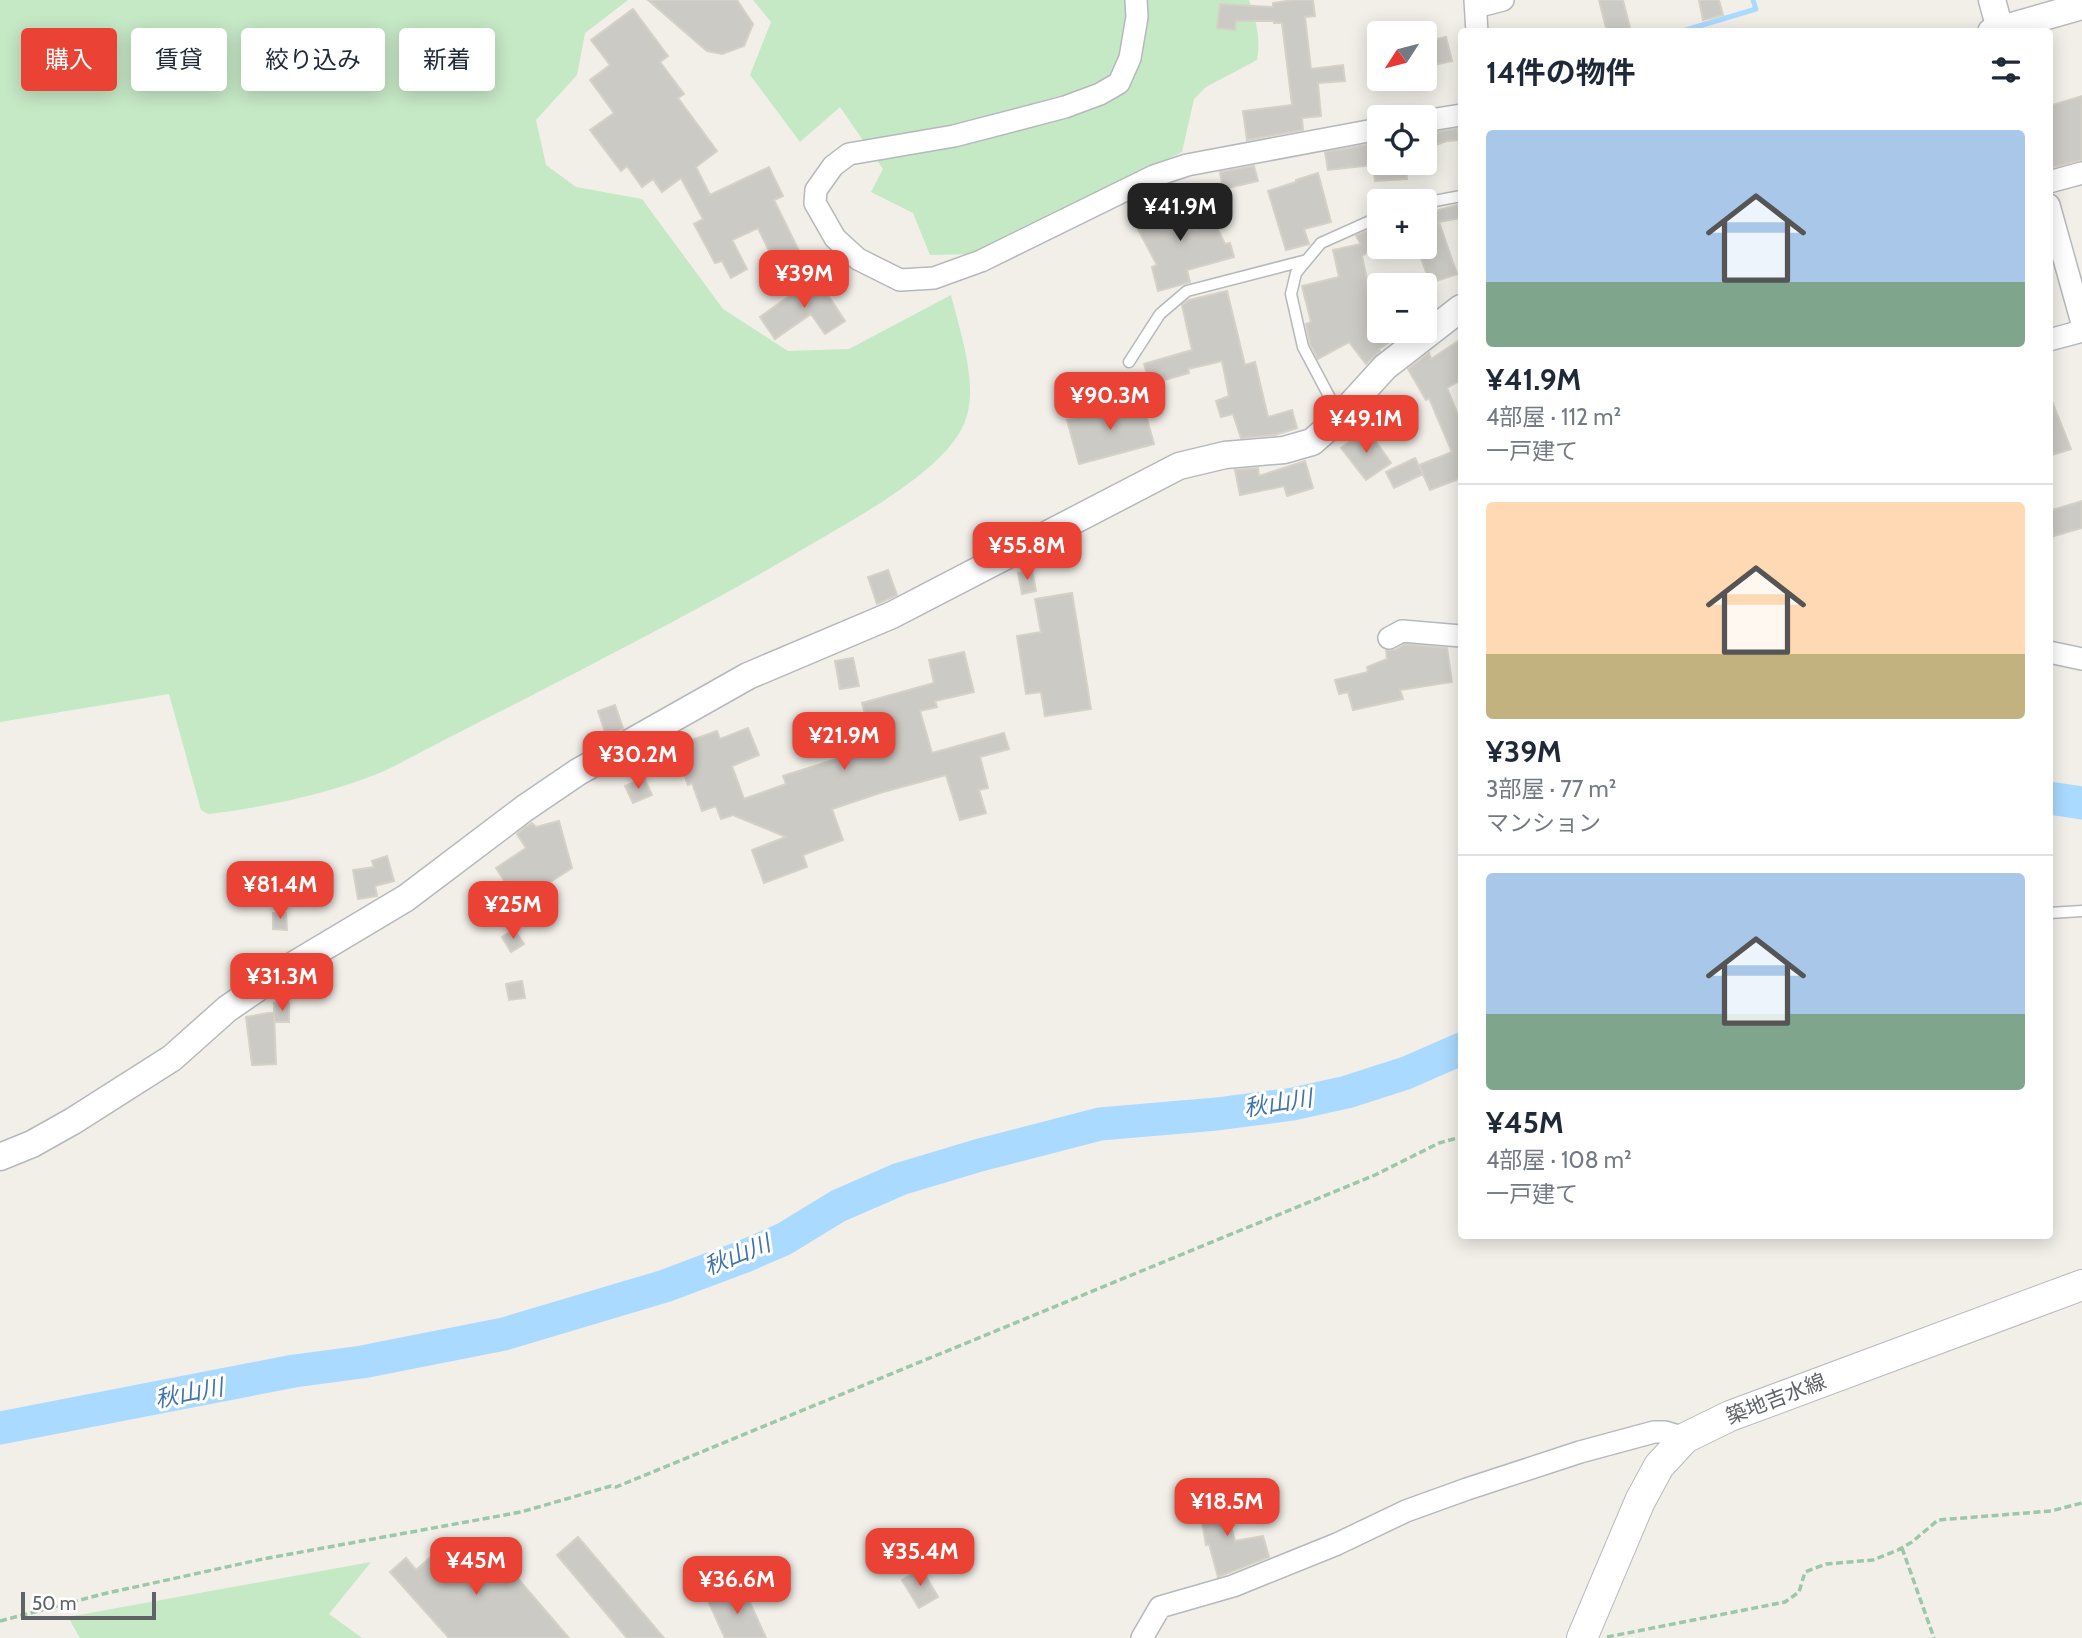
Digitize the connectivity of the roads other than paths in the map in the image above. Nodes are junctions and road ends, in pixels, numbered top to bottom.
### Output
1 (1136, 0) edge
2 (1503, 0) edge
3 (1992, 0) edge
4 (1475, 4) edge
5 (2082, 6) edge
6 (1477, 28) edge
7 (1997, 28) edge
8 (2007, 28) edge
9 (1458, 115) edge
10 (1437, 119) edge
11 (1367, 132) edge
12 (2082, 173) edge
13 (2053, 181) edge
14 (1458, 197) edge
15 (1437, 201) edge
16 (2053, 219) edge
17 (1367, 222) edge
18 (1307, 260) junction
19 (1458, 311) edge
20 (2082, 323) edge
21 (2082, 331) edge
22 (2053, 339) edge
23 (1129, 362) dead end
24 (1340, 416) junction
25 (1458, 636) edge
26 (1389, 638) dead end
27 (2053, 653) edge
28 (2082, 659) edge
29 (2082, 911) edge
30 (2053, 913) edge
31 (0, 1157) edge
32 (2082, 1285) edge
33 (1685, 1438) junction
34 (1142, 1638) edge
35 (1582, 1638) edge

1 - 11 street
2 - 4 street
3 - 7 street
4 - 6 street
5 - 8 street
9 - 10 street
12 - 13 street
14 - 15 lane
16 - 20 street
17 - 18 lane
18 - 23 lane
18 - 24 lane
19 - 24 street
21 - 22 street
24 - 31 street
25 - 26 street
27 - 28 street
29 - 30 lane
32 - 33 main road, 築地吉水線
33 - 34 street
33 - 35 main road, 築地吉水線

